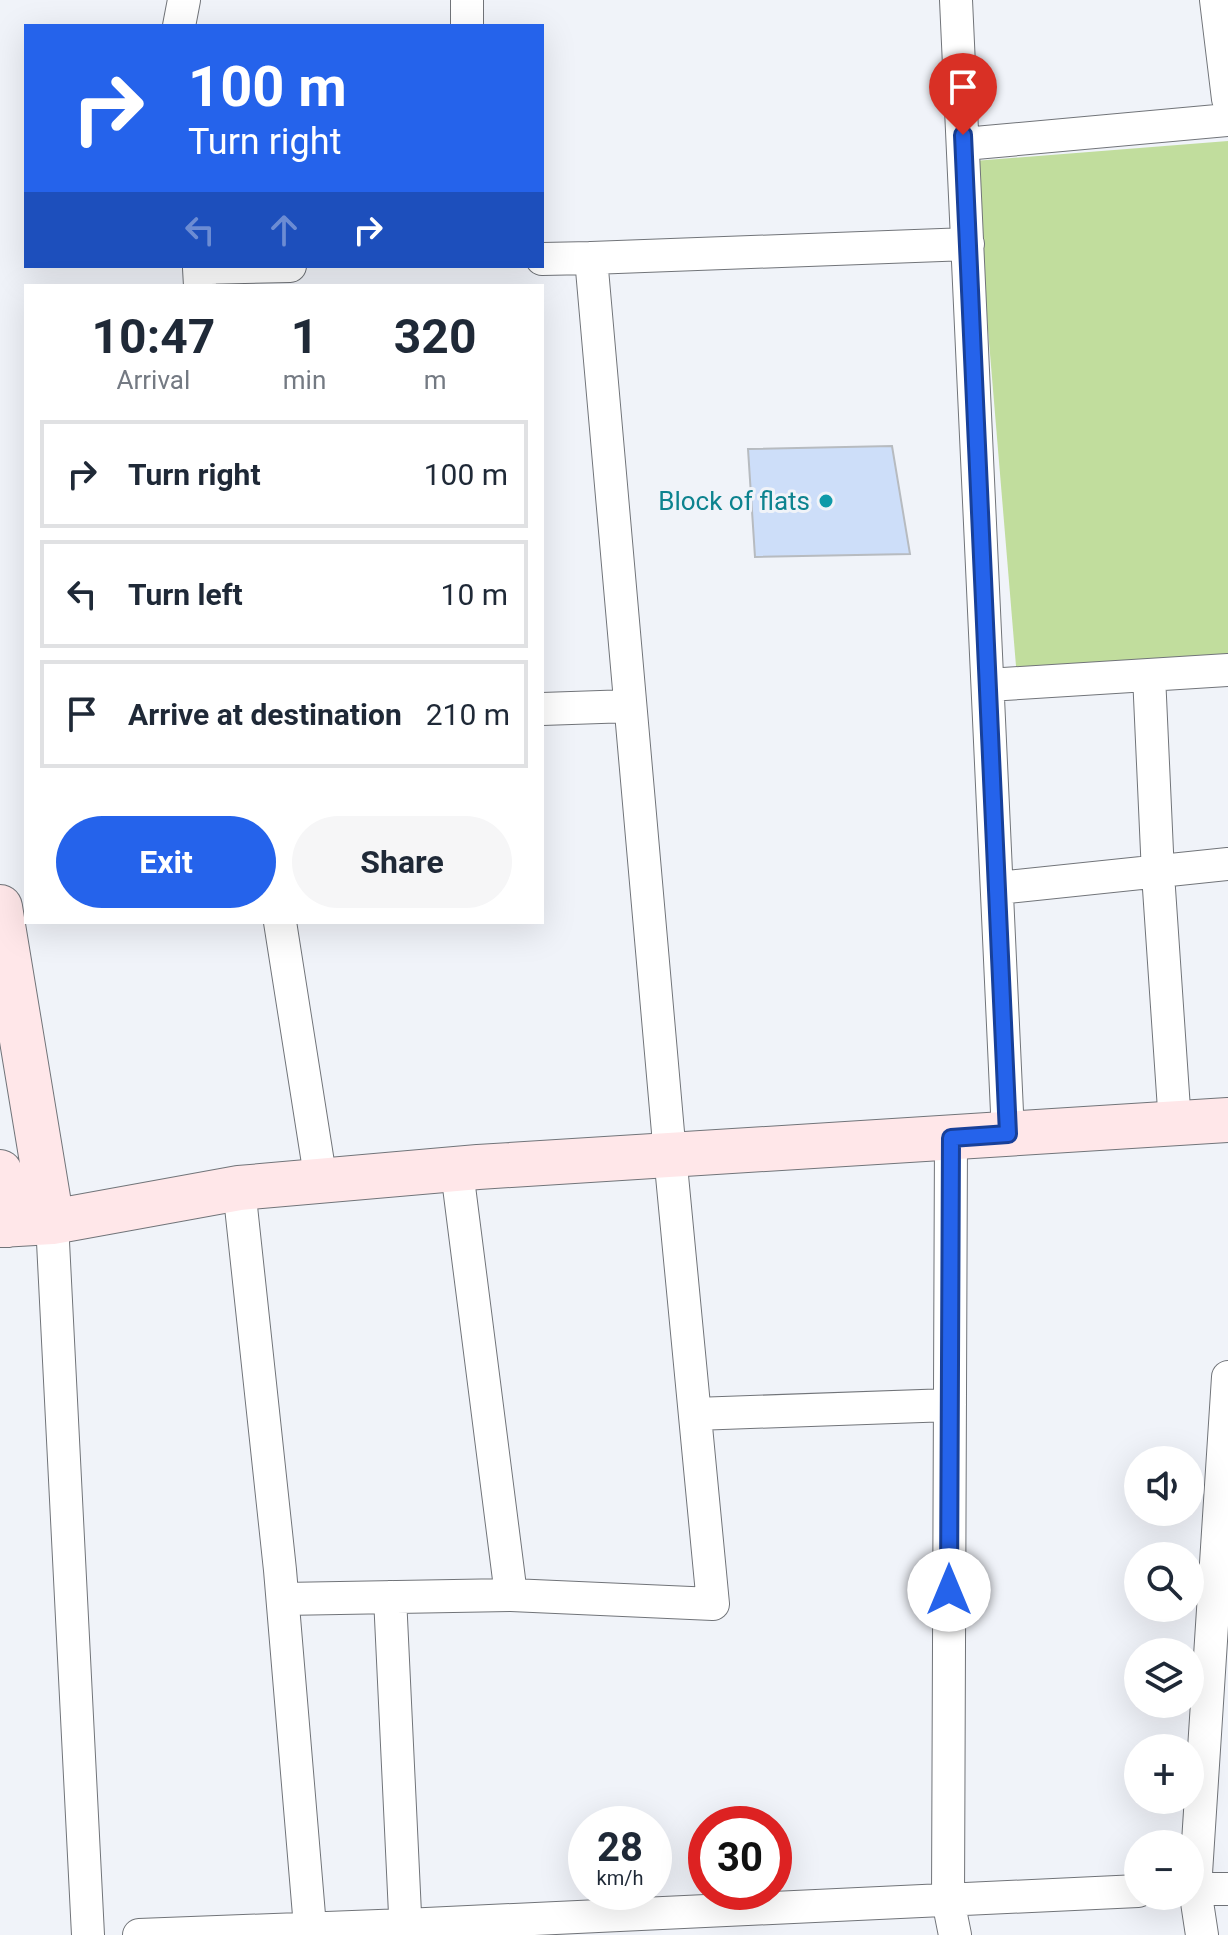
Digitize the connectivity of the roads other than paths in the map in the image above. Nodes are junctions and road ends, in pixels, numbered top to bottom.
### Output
1 (184, 0) edge
2 (467, 0) edge
3 (956, 0) edge
4 (1216, 0) edge
5 (179, 24) edge
6 (467, 24) edge
7 (1228, 99) edge
8 (1228, 120) edge
9 (964, 144) junction
10 (968, 244) junction
11 (591, 258) junction
12 (544, 259) edge
13 (264, 268) edge
14 (199, 273) edge
15 (1228, 670) edge
16 (1149, 675) junction
17 (988, 685) junction
18 (630, 706) junction
19 (544, 709) edge
20 (1228, 864) edge
21 (1158, 874) junction
22 (998, 888) junction
23 (0, 907) edge
24 (283, 924) edge
25 (1228, 1120) edge
26 (1175, 1124) junction
27 (1008, 1134) junction
28 (951, 1138) junction
29 (670, 1155) junction
30 (457, 1171) junction
31 (0, 1172) edge
32 (321, 1182) junction
33 (239, 1188) junction
34 (52, 1222) junction
35 (4, 1225) edge
36 (1228, 1377) edge
37 (950, 1405) junction
38 (695, 1414) junction
39 (511, 1595) junction
40 (390, 1597) junction
41 (283, 1599) junction
42 (1196, 1830) edge
43 (1204, 1889) edge
44 (1228, 1889) edge
45 (1124, 1892) edge
46 (948, 1900) junction
47 (1197, 1910) edge
48 (654, 1924) edge
49 (290, 1930) edge
50 (406, 1930) edge
51 (88, 1935) edge
52 (139, 1935) edge
53 (955, 1935) edge
54 (1202, 1935) edge

1 - 5 street
2 - 6 street
3 - 9 street
4 - 7 street
8 - 9 street
9 - 10 street
10 - 11 street
10 - 17 street
11 - 12 street
11 - 18 street
13 - 14 street
15 - 16 street
16 - 17 street
16 - 21 street
17 - 22 street
18 - 19 street
18 - 29 street
20 - 21 street
21 - 22 street
21 - 26 street
22 - 27 street
23 - 34 street
24 - 32 street
25 - 26 street
26 - 27 street
27 - 28 street
28 - 29 street
28 - 37 street
29 - 30 street
29 - 38 street
30 - 32 street
30 - 39 street
31 - 35 street
32 - 33 street
33 - 34 street
33 - 41 street
34 - 35 street
34 - 51 street
36 - 42 street
37 - 38 street
37 - 46 street
38 - 39 street
39 - 40 street
40 - 41 street
40 - 50 street
41 - 49 street
43 - 44 street
45 - 46 street
46 - 48 street
46 - 53 street
47 - 54 street
48 - 50 street
49 - 50 street
49 - 52 street

